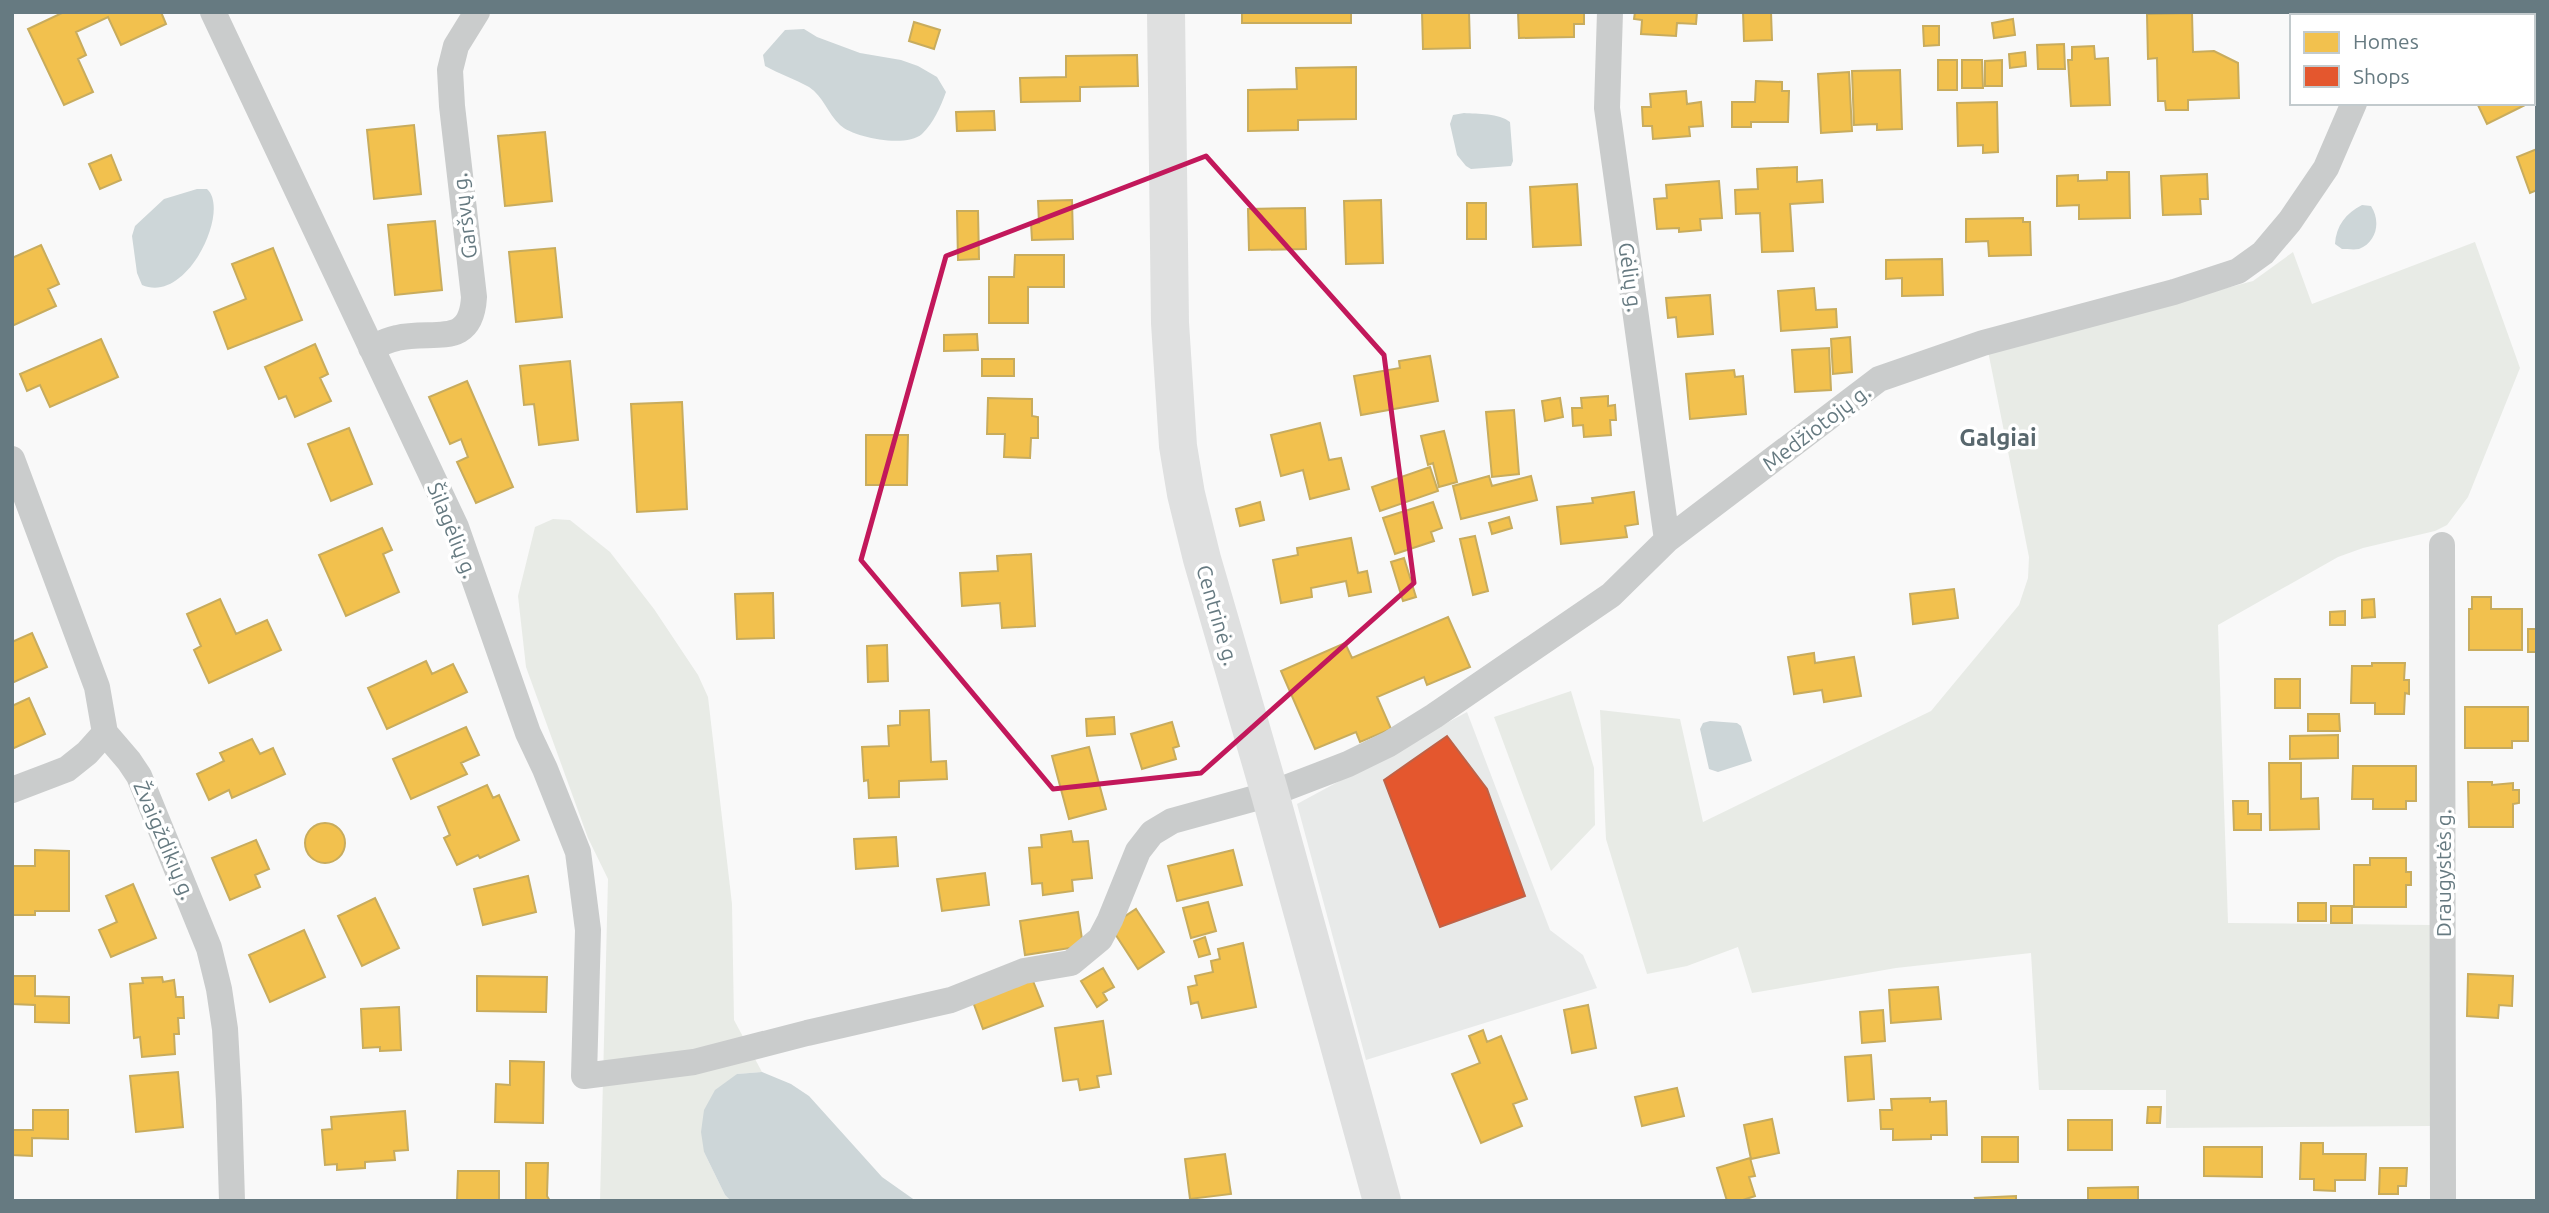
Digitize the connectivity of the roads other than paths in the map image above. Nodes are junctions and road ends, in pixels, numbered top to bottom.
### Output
1 (213, 12) edge
2 (477, 12) edge
3 (1166, 12) edge
4 (1610, 12) edge
5 (2353, 105) edge
6 (371, 348) junction
7 (12, 459) edge
8 (1667, 540) junction
9 (2442, 545) dead end
10 (105, 733) junction
11 (12, 790) edge
12 (1270, 794) junction
13 (584, 1076) joint
14 (232, 1201) edge
15 (1382, 1201) edge
16 (2443, 1201) edge

1 - 6 street, Šilagėlių g.
2 - 6 street, Garšvų g.
3 - 12 main road, Centrinė g.
4 - 8 street, Gėlių g.
5 - 8 street, Medžiotojų g.
6 - 13 street, Šilagėlių g.
7 - 10 street
8 - 12 street, Medžiotojų g.
9 - 16 street, Draugystės g.
10 - 11 street
10 - 14 street, Žvaigždikių g.
12 - 13 street, Medžiotojų g.
12 - 15 main road, Centrinė g.

